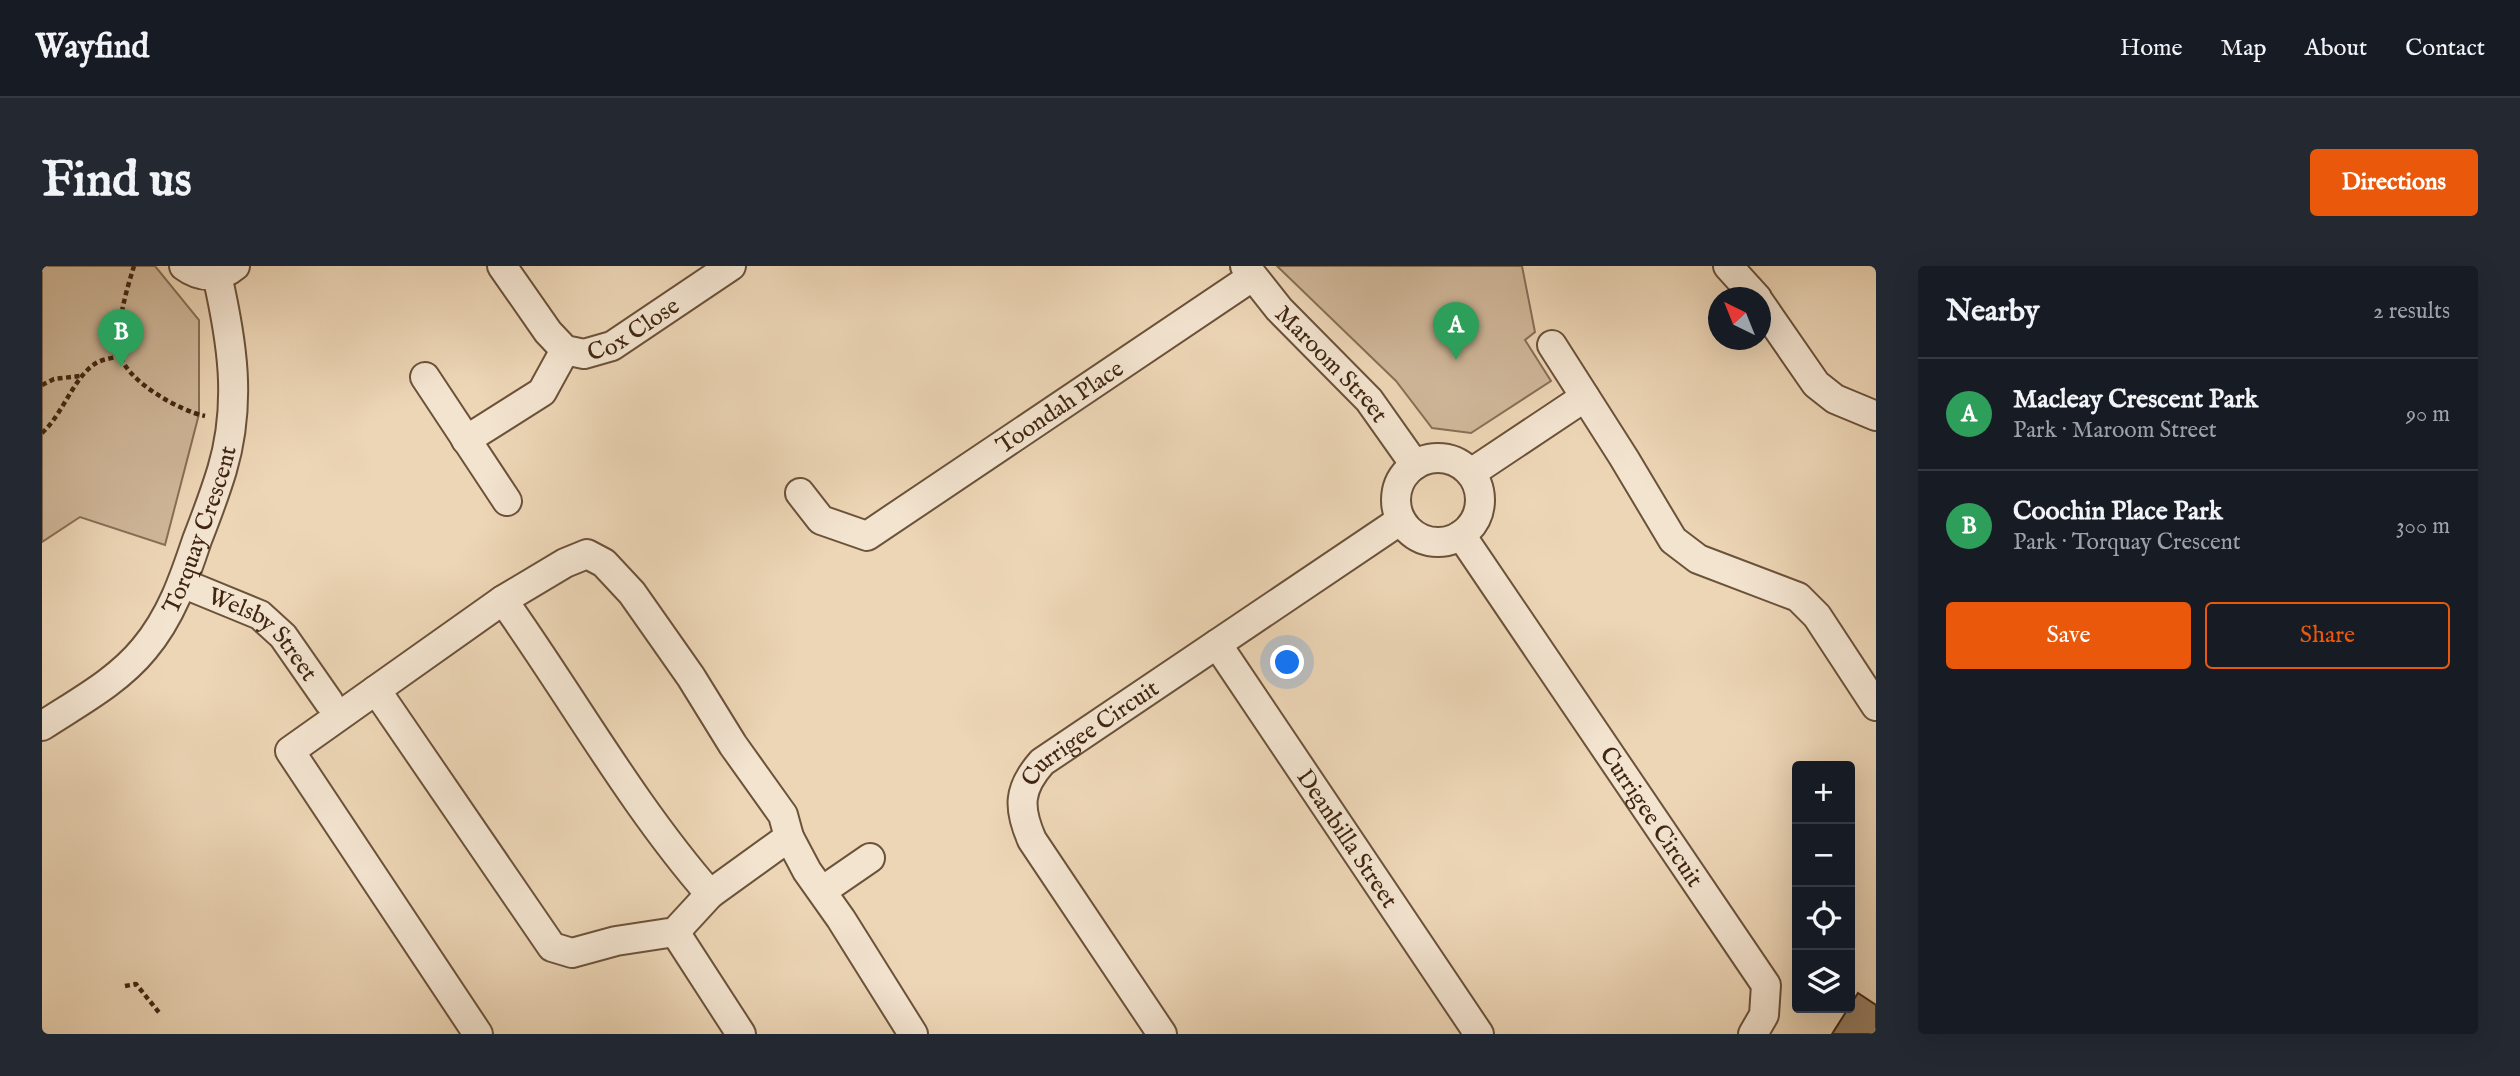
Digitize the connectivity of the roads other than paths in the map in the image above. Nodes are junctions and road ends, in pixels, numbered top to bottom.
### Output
1 (184, 266) edge
2 (502, 266) edge
3 (731, 266) edge
4 (1728, 266) edge
5 (226, 271) edge
6 (1249, 272) edge
7 (1747, 287) edge
8 (1771, 319) edge
9 (1552, 345) dead end
10 (565, 350) junction
11 (425, 377) dead end
12 (1585, 397) junction
13 (1876, 416) edge
14 (466, 440) junction
15 (1415, 464) junction
16 (1471, 473) junction
17 (800, 493) dead end
18 (507, 501) dead end
19 (1401, 520) junction
20 (1461, 535) junction
21 (183, 583) junction
22 (503, 600) junction
23 (1217, 644) junction
24 (376, 690) junction
25 (329, 702) dead end
26 (1876, 706) edge
27 (42, 726) edge
28 (789, 837) junction
29 (870, 858) dead end
30 (822, 891) junction
31 (710, 894) junction
32 (675, 932) junction
33 (478, 1034) edge
34 (741, 1034) edge
35 (913, 1034) edge
36 (1162, 1034) edge
37 (1479, 1034) edge
38 (1753, 1034) edge

1 - 5 street
2 - 10 street, Cox Close
3 - 10 street, Cox Close
4 - 7 street
5 - 21 street, Torquay Crescent
6 - 15 street, Maroom Street
6 - 17 street, Toondah Place
8 - 13 street
9 - 12 street
10 - 14 street, Cox Close
11 - 14 street
12 - 16 street
12 - 26 street
14 - 18 street
15 - 16 street
15 - 19 street
16 - 20 street
19 - 20 street
19 - 23 street, Currigee Circuit
20 - 38 street, Currigee Circuit
21 - 25 street, Welsby Street
21 - 27 street, Torquay Crescent
22 - 24 street
22 - 28 street
22 - 31 street
23 - 36 street, Currigee Circuit
23 - 37 street, Deanbilla Street
24 - 32 street
24 - 33 street
28 - 30 street
28 - 31 street
29 - 30 street
30 - 35 street
31 - 32 street
32 - 34 street

